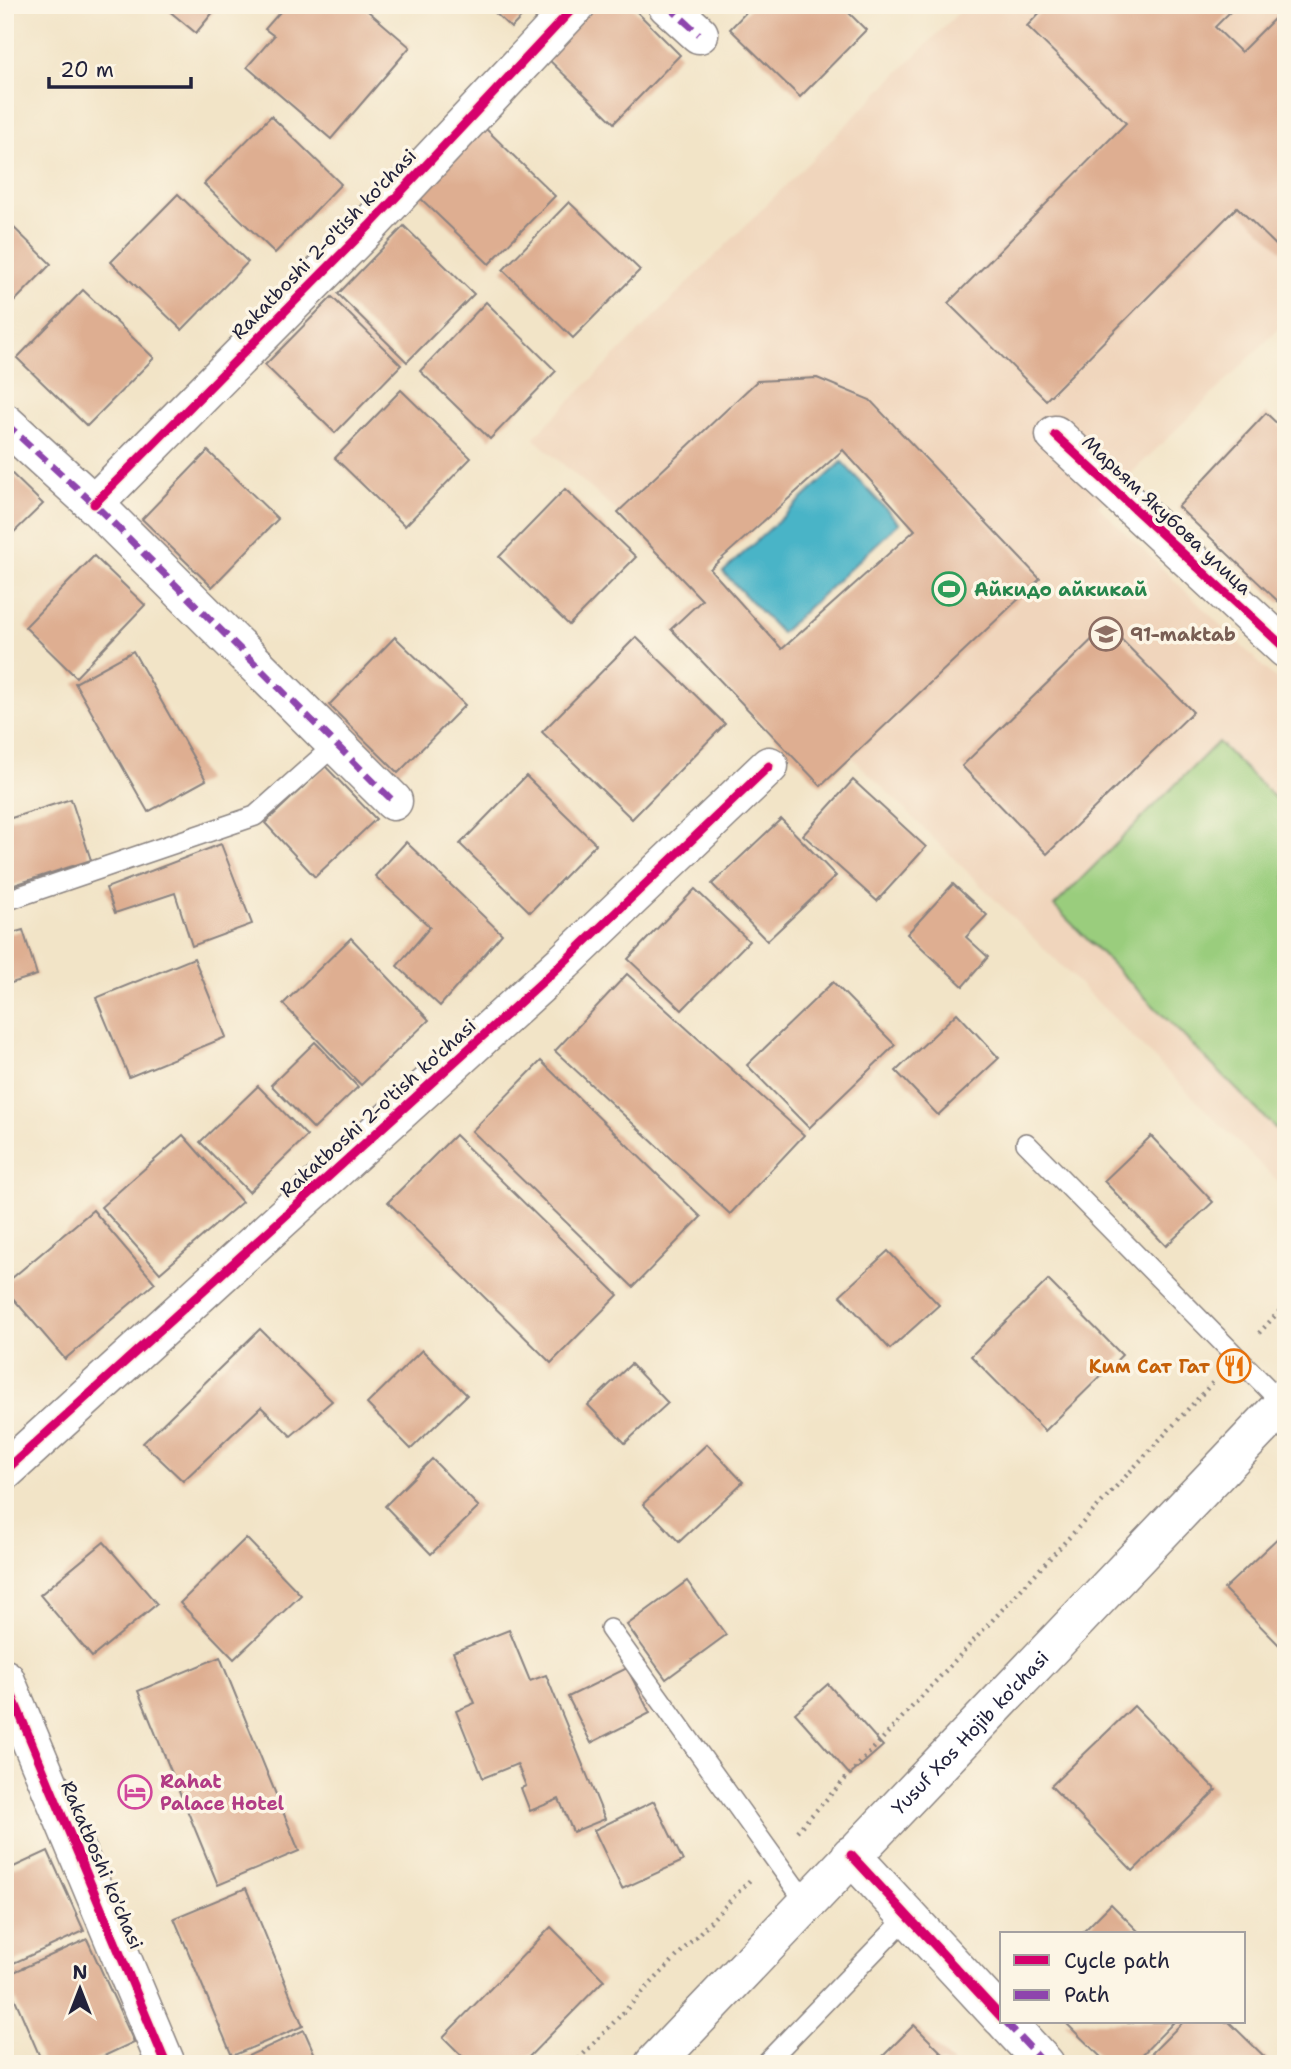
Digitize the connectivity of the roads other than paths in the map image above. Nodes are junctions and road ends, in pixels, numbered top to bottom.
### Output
1 (576, 5) edge
2 (667, 5) edge
3 (699, 34) dead end
4 (5, 423) edge
5 (1055, 435) dead end
6 (94, 504) junction
7 (1286, 649) edge
8 (336, 744) junction
9 (769, 766) dead end
10 (393, 801) dead end
11 (5, 901) edge
12 (1026, 1143) dead end
13 (1285, 1404) edge
14 (5, 1471) edge
15 (610, 1629) dead end
16 (5, 1679) edge
17 (851, 1855) junction
18 (807, 1903) junction
19 (908, 1916) junction
20 (1000, 2016) edge
21 (1008, 2024) edge
22 (166, 2064) edge
23 (654, 2064) edge
24 (765, 2064) edge
25 (1045, 2064) edge

1 - 6 street, Rakatboshi 2-o'tish ko'chasi
2 - 3 street
4 - 6 street
5 - 7 street, Марьям Якубова улица
6 - 8 street
8 - 10 street
8 - 11 lane
9 - 14 street, Rakatboshi 2-o'tish ko'chasi
12 - 13 lane
13 - 17 street, Yusuf Xos Hojib ko'chasi
15 - 18 lane
16 - 22 street, Rakatboshi ko'chasi
17 - 18 street, Yusuf Xos Hojib ko'chasi
17 - 19 street
18 - 23 street, Yusuf Xos Hojib ko'chasi
19 - 20 street
19 - 24 lane
21 - 25 street

